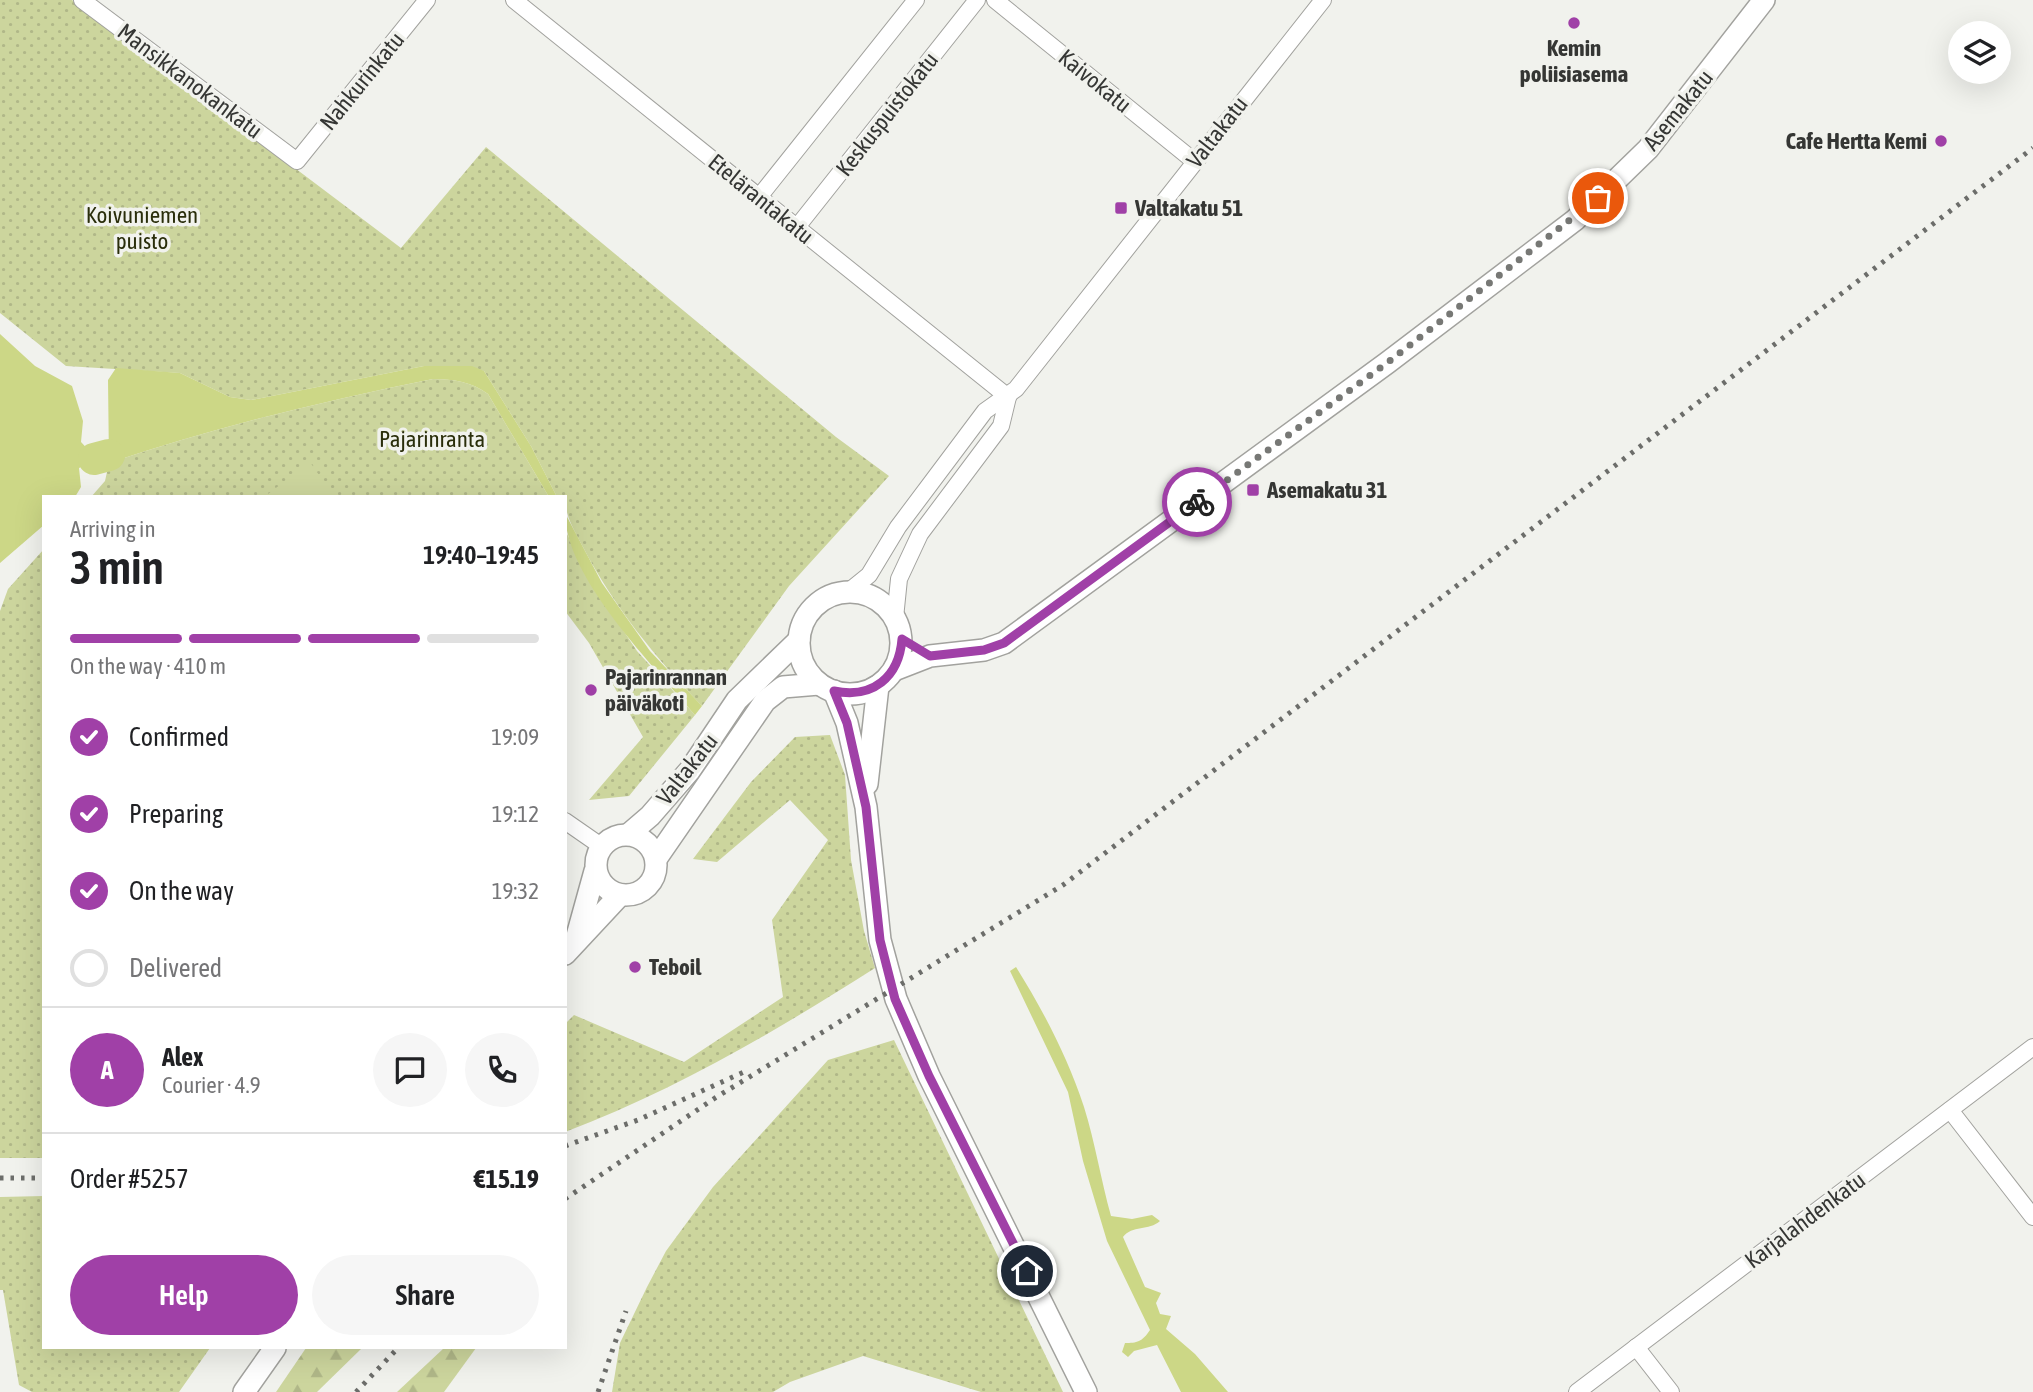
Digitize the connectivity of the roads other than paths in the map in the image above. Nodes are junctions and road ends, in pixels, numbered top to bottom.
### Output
1 (82, 0) edge
2 (427, 0) edge
3 (514, 0) edge
4 (916, 0) edge
5 (977, 0) edge
6 (995, 0) edge
7 (1323, 0) edge
8 (1764, 0) edge
9 (297, 161) joint
10 (1194, 161) junction
11 (759, 197) junction
12 (797, 227) junction
13 (1008, 397) junction
14 (848, 592) junction
15 (895, 618) junction
16 (902, 639) junction
17 (799, 640) junction
18 (930, 656) junction
19 (894, 670) junction
20 (878, 686) junction
21 (827, 688) junction
22 (866, 807) junction
23 (567, 822) edge
24 (629, 834) junction
25 (601, 846) junction
26 (656, 859) junction
27 (595, 871) junction
28 (620, 895) junction
29 (570, 948) edge
30 (2033, 1047) edge
31 (1951, 1110) junction
32 (2033, 1217) edge
33 (1636, 1347) junction
34 (274, 1349) edge
35 (1087, 1389) edge
36 (244, 1392) edge
37 (1577, 1392) edge
38 (1671, 1392) edge

1 - 9 street, Mansikkanokankatu
2 - 9 street, Nahkurinkatu
3 - 11 street, Etelärantakatu
4 - 11 street, Keskuspuistokatu
5 - 12 street, Keskuspuistokatu
6 - 10 street, Kaivokatu
7 - 10 street, Valtakatu
8 - 18 main road, Asemakatu
10 - 13 street, Valtakatu
11 - 12 street, Etelärantakatu
12 - 13 street, Etelärantakatu
13 - 14 street, Valtakatu
13 - 15 street, Valtakatu
14 - 15 main road
14 - 17 main road
15 - 16 main road
16 - 18 main road
16 - 19 main road
17 - 21 main road
17 - 24 main road, Valtakatu
18 - 19 main road, Asemakatu
19 - 20 main road
20 - 21 main road
20 - 22 main road
21 - 22 main road
21 - 26 main road, Valtakatu
22 - 35 main road
23 - 25 street
24 - 25 main road
24 - 26 main road
25 - 27 main road
26 - 28 main road
27 - 28 main road
27 - 29 main road
28 - 29 main road
30 - 31 street, Karjalahdenkatu
31 - 32 street
31 - 33 street, Karjalahdenkatu
33 - 37 street, Karjalahdenkatu
33 - 38 street
34 - 36 main road

